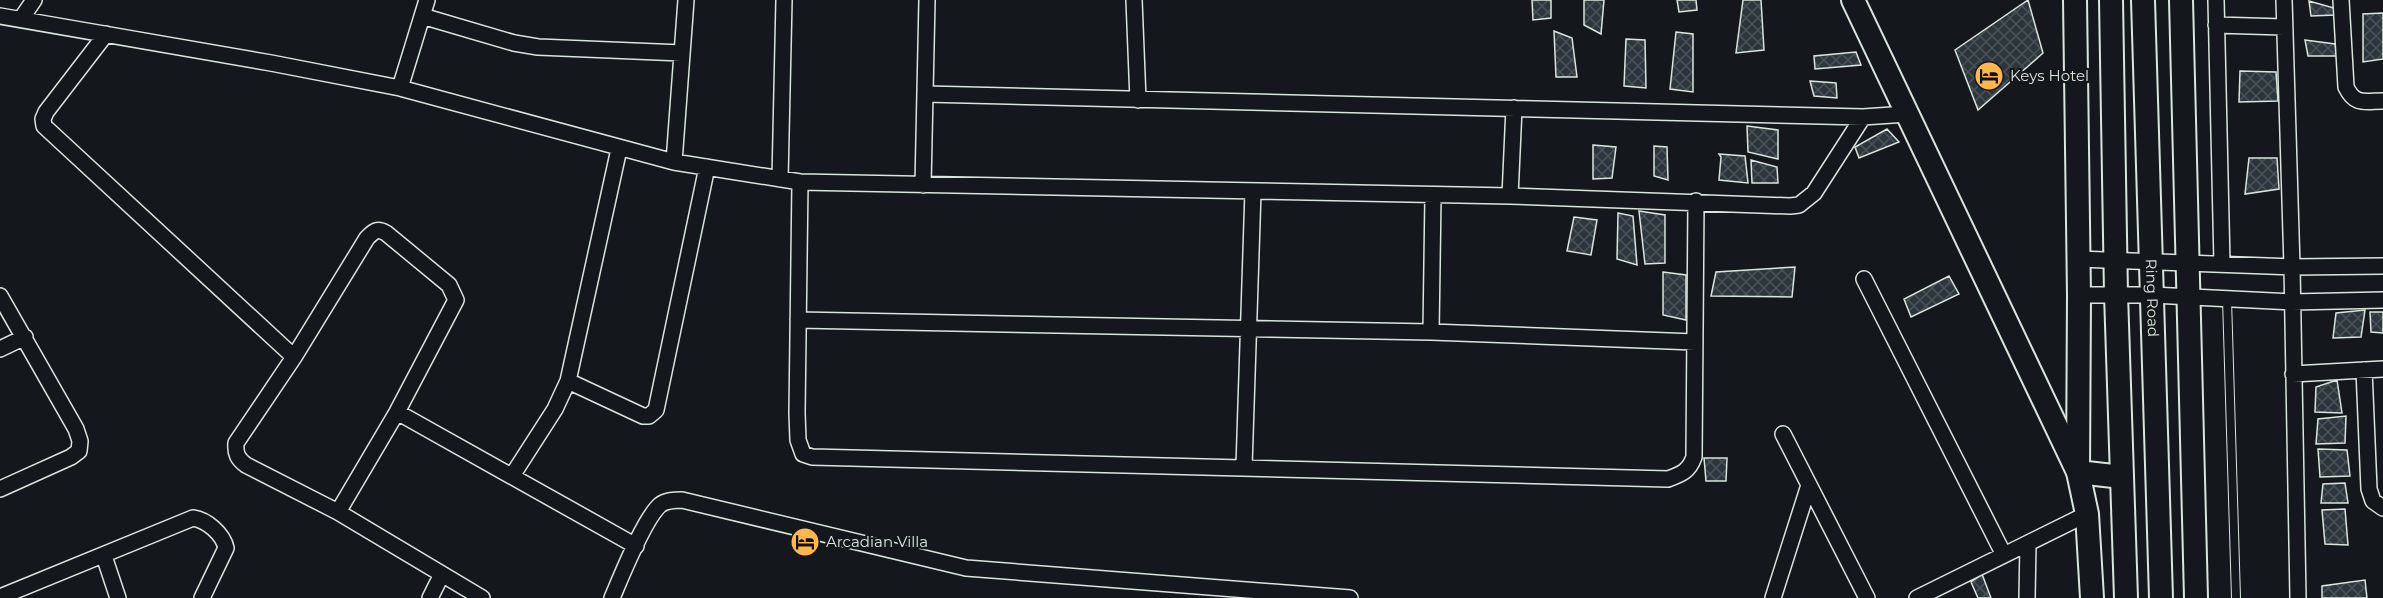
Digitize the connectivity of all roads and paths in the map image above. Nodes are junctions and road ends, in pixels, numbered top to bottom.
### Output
1 (34, 0) edge
2 (427, 0) edge
3 (686, 0) edge
4 (784, 0) edge
5 (927, 0) edge
6 (1134, 0) edge
7 (1853, 0) edge
8 (2076, 0) edge
9 (2143, 0) edge
10 (2181, 0) edge
11 (2216, 0) edge
12 (2284, 0) edge
13 (2341, 0) edge
14 (2111, 1) edge
15 (0, 16) edge
16 (422, 16) junction
17 (21, 19) junction
18 (2216, 25) junction
19 (2284, 27) junction
20 (106, 34) junction
21 (682, 53) junction
22 (400, 88) junction
23 (925, 94) junction
24 (1138, 100) junction
25 (2383, 101) edge
26 (1514, 108) junction
27 (1907, 114) junction
28 (1863, 117) junction
29 (619, 149) junction
30 (674, 162) junction
31 (707, 167) junction
32 (780, 179) junction
33 (800, 182) junction
34 (923, 185) junction
35 (1252, 191) junction
36 (1433, 196) junction
37 (1510, 196) junction
38 (1696, 201) junction
39 (2079, 259) junction
40 (2115, 259) junction
41 (2150, 261) junction
42 (2189, 263) junction
43 (2222, 264) junction
44 (2383, 266) edge
45 (2292, 267) junction
46 (1864, 279) dead end
47 (2115, 294) junction
48 (2079, 295) junction
49 (2152, 295) junction
50 (0, 296) edge
51 (2189, 297) junction
52 (2227, 299) junction
53 (2383, 300) edge
54 (2292, 302) junction
55 (798, 320) junction
56 (1250, 329) junction
57 (1431, 332) junction
58 (25, 337) junction
59 (1695, 342) junction
60 (0, 349) edge
61 (294, 357) junction
62 (2383, 369) edge
63 (2364, 370) junction
64 (2294, 374) junction
65 (568, 381) junction
66 (397, 412) junction
67 (1783, 434) dead end
68 (1244, 467) junction
69 (2078, 472) junction
70 (512, 476) junction
71 (2122, 477) junction
72 (1809, 485) junction
73 (0, 489) edge
74 (2383, 508) edge
75 (338, 512) junction
76 (2087, 514) junction
77 (2028, 543) junction
78 (636, 546) junction
79 (2004, 555) junction
80 (104, 556) junction
81 (442, 574) junction
82 (2161, 592) edge
83 (2196, 592) edge
84 (0, 597) edge
85 (118, 598) edge
86 (202, 598) edge
87 (430, 598) edge
88 (482, 598) edge
89 (612, 598) edge
90 (1350, 598) edge
91 (1773, 598) edge
92 (1867, 598) edge
93 (1917, 598) edge
94 (2027, 598) edge
95 (2092, 598) edge
96 (2126, 598) edge
97 (2236, 598) edge
98 (2298, 598) edge

1 - 17 street
2 - 16 street
3 - 21 street
4 - 32 street
5 - 23 street
6 - 24 street
7 - 27 street
8 - 14 street
8 - 39 street
9 - 41 street, Ring Road
10 - 42 street
11 - 18 street
12 - 19 street
13 - 25 street
14 - 40 street
15 - 17 street
16 - 21 street
16 - 22 street
17 - 20 street
18 - 19 street
18 - 43 street
19 - 45 street
20 - 22 street
20 - 61 street
21 - 30 street
22 - 29 street
23 - 24 street
23 - 34 street
24 - 26 street
26 - 28 street
26 - 37 street
27 - 28 street
27 - 69 street
28 - 38 street
29 - 30 street
29 - 65 street
30 - 31 street
31 - 32 street
31 - 65 street
32 - 33 street
33 - 34 street
33 - 55 street
34 - 35 street
35 - 36 street
35 - 56 street
36 - 37 street
36 - 57 street
37 - 38 street
38 - 59 street
39 - 40 street
39 - 48 street
40 - 41 street
40 - 47 street
41 - 42 street
41 - 49 street, Ring Road
42 - 43 street
42 - 51 street
43 - 45 street
44 - 45 street
45 - 54 street
46 - 79 street
47 - 48 street
47 - 49 street
47 - 71 street
48 - 69 street
49 - 51 street
49 - 82 street, Ring Road
50 - 58 street
51 - 52 street
51 - 83 street
52 - 54 street
52 - 97 lane
53 - 54 street
54 - 64 street
55 - 56 street
55 - 68 street
56 - 57 street
56 - 68 street
57 - 59 street
58 - 60 street
58 - 73 street
59 - 68 street
61 - 66 street
61 - 75 street
62 - 63 street
63 - 64 street
63 - 74 street
64 - 98 street
65 - 70 street
66 - 70 street
66 - 75 street
67 - 72 street
69 - 71 street
69 - 76 street
70 - 78 street
71 - 96 street
72 - 91 street
72 - 92 street
75 - 81 street
76 - 77 street
76 - 95 street
77 - 79 street
77 - 94 street
78 - 89 street
78 - 90 street
79 - 93 street
80 - 84 street
80 - 85 street
80 - 86 street
81 - 87 street
81 - 88 street
82 - 83 street

